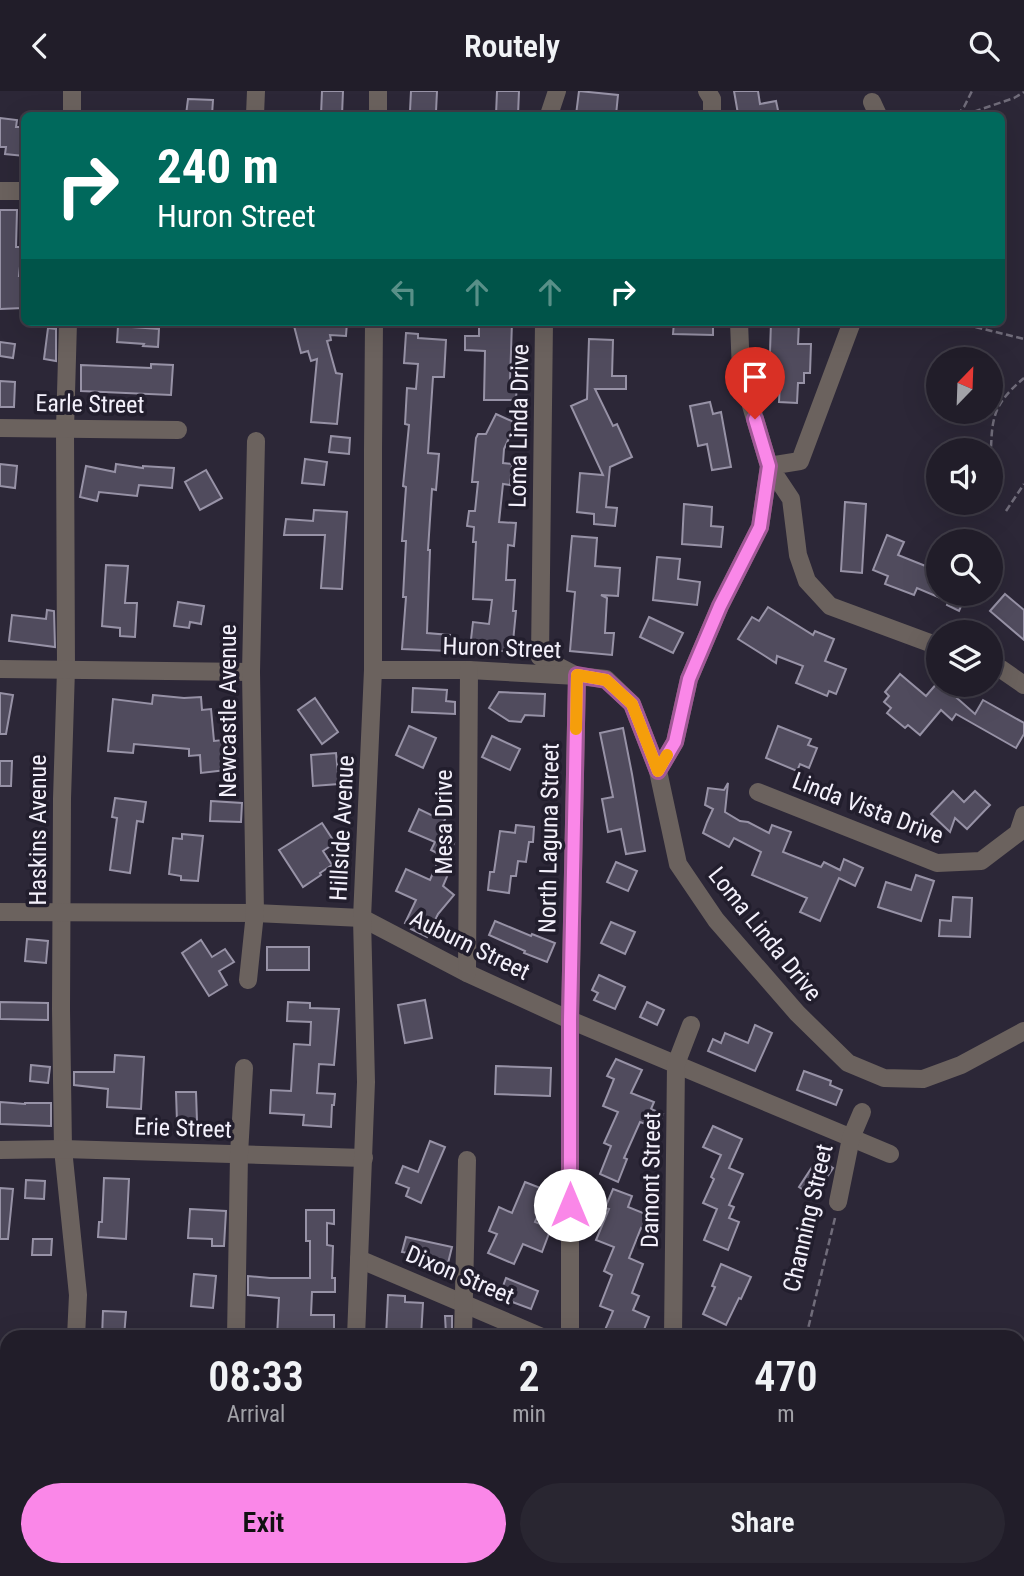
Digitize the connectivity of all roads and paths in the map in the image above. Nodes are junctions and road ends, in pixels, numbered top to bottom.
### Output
1 (72, 91) edge
2 (256, 91) edge
3 (378, 91) edge
4 (557, 91) edge
5 (707, 91) edge
6 (972, 91) edge
7 (1024, 92) edge
8 (72, 112) edge
9 (255, 112) edge
10 (377, 112) edge
11 (550, 112) edge
12 (712, 112) edge
13 (960, 112) edge
14 (973, 112) edge
15 (0, 191) edge
16 (21, 191) edge
17 (68, 326) edge
18 (374, 326) edge
19 (544, 326) edge
20 (739, 326) edge
21 (851, 326) edge
22 (971, 326) edge
23 (1024, 339) edge
24 (1024, 379) edge
25 (0, 428) edge
26 (65, 429) junction
27 (178, 430) dead end
28 (992, 438) edge
29 (256, 441) dead end
30 (769, 466) junction
31 (1024, 484) edge
32 (1006, 511) dead end
33 (926, 642) edge
34 (0, 669) edge
35 (66, 670) junction
36 (373, 670) junction
37 (469, 670) junction
38 (1003, 670) edge
39 (251, 672) junction
40 (577, 675) junction
41 (1024, 685) edge
42 (658, 771) junction
43 (758, 792) dead end
44 (1024, 815) edge
45 (0, 912) edge
46 (62, 912) junction
47 (255, 913) junction
48 (362, 918) junction
49 (467, 973) junction
50 (248, 980) dead end
51 (570, 1020) junction
52 (691, 1025) dead end
53 (1024, 1031) edge
54 (676, 1064) junction
55 (244, 1068) dead end
56 (862, 1112) dead end
57 (851, 1138) junction
58 (63, 1149) junction
59 (0, 1150) edge
60 (239, 1154) junction
61 (890, 1154) dead end
62 (364, 1158) junction
63 (467, 1160) dead end
64 (838, 1202) joint
65 (359, 1259) junction
66 (463, 1303) junction
67 (76, 1330) edge
68 (236, 1330) edge
69 (356, 1330) edge
70 (463, 1330) edge
71 (526, 1330) edge
72 (570, 1330) edge
73 (673, 1330) edge
74 (808, 1330) edge

1 - 8 street
2 - 9 street
3 - 10 street
4 - 11 street
5 - 12 street
6 - 13 path
7 - 14 path
15 - 16 street
17 - 26 street, Haskins Avenue
18 - 36 street, Hillside Avenue
19 - 40 street, Loma Linda Drive
20 - 30 street
21 - 30 street
22 - 23 path
24 - 28 path
25 - 26 street, Earle Street
26 - 27 street, Earle Street
26 - 35 street, Haskins Avenue
29 - 39 street, Newcastle Avenue
30 - 33 street
30 - 42 street
31 - 32 path
34 - 35 street
35 - 39 street
35 - 46 street, Haskins Avenue
36 - 37 street, Huron Street
36 - 48 street, Hillside Avenue
37 - 40 street, Huron Street
37 - 49 street, Mesa Drive
38 - 41 street
39 - 47 street, Newcastle Avenue
40 - 42 street, Huron Street
40 - 51 street, North Laguna Street
42 - 53 street, Loma Linda Drive
43 - 44 street, Linda Vista Drive
45 - 46 street, Auburn Street
46 - 47 street, Auburn Street
46 - 58 street, Haskins Avenue
47 - 48 street, Auburn Street
47 - 50 street, Newcastle Avenue
48 - 49 street, Auburn Street
48 - 62 street, Hillside Avenue
49 - 51 street, Auburn Street
51 - 54 street, Auburn Street
51 - 72 street, North Laguna Street
52 - 54 street, Damont Street
54 - 57 street, Auburn Street
54 - 73 street, Damont Street
55 - 60 street
56 - 57 street, Channing Street
57 - 61 street, Auburn Street
57 - 64 street, Channing Street
58 - 59 street, Erie Street
58 - 60 street, Erie Street
58 - 67 street, Haskins Avenue
60 - 62 street, Erie Street
60 - 68 street
62 - 65 street, Hillside Avenue
63 - 66 street
64 - 74 path, Channing Street
65 - 66 street, Dixon Street
65 - 69 street, Hillside Avenue
66 - 70 street
66 - 71 street, Dixon Street

